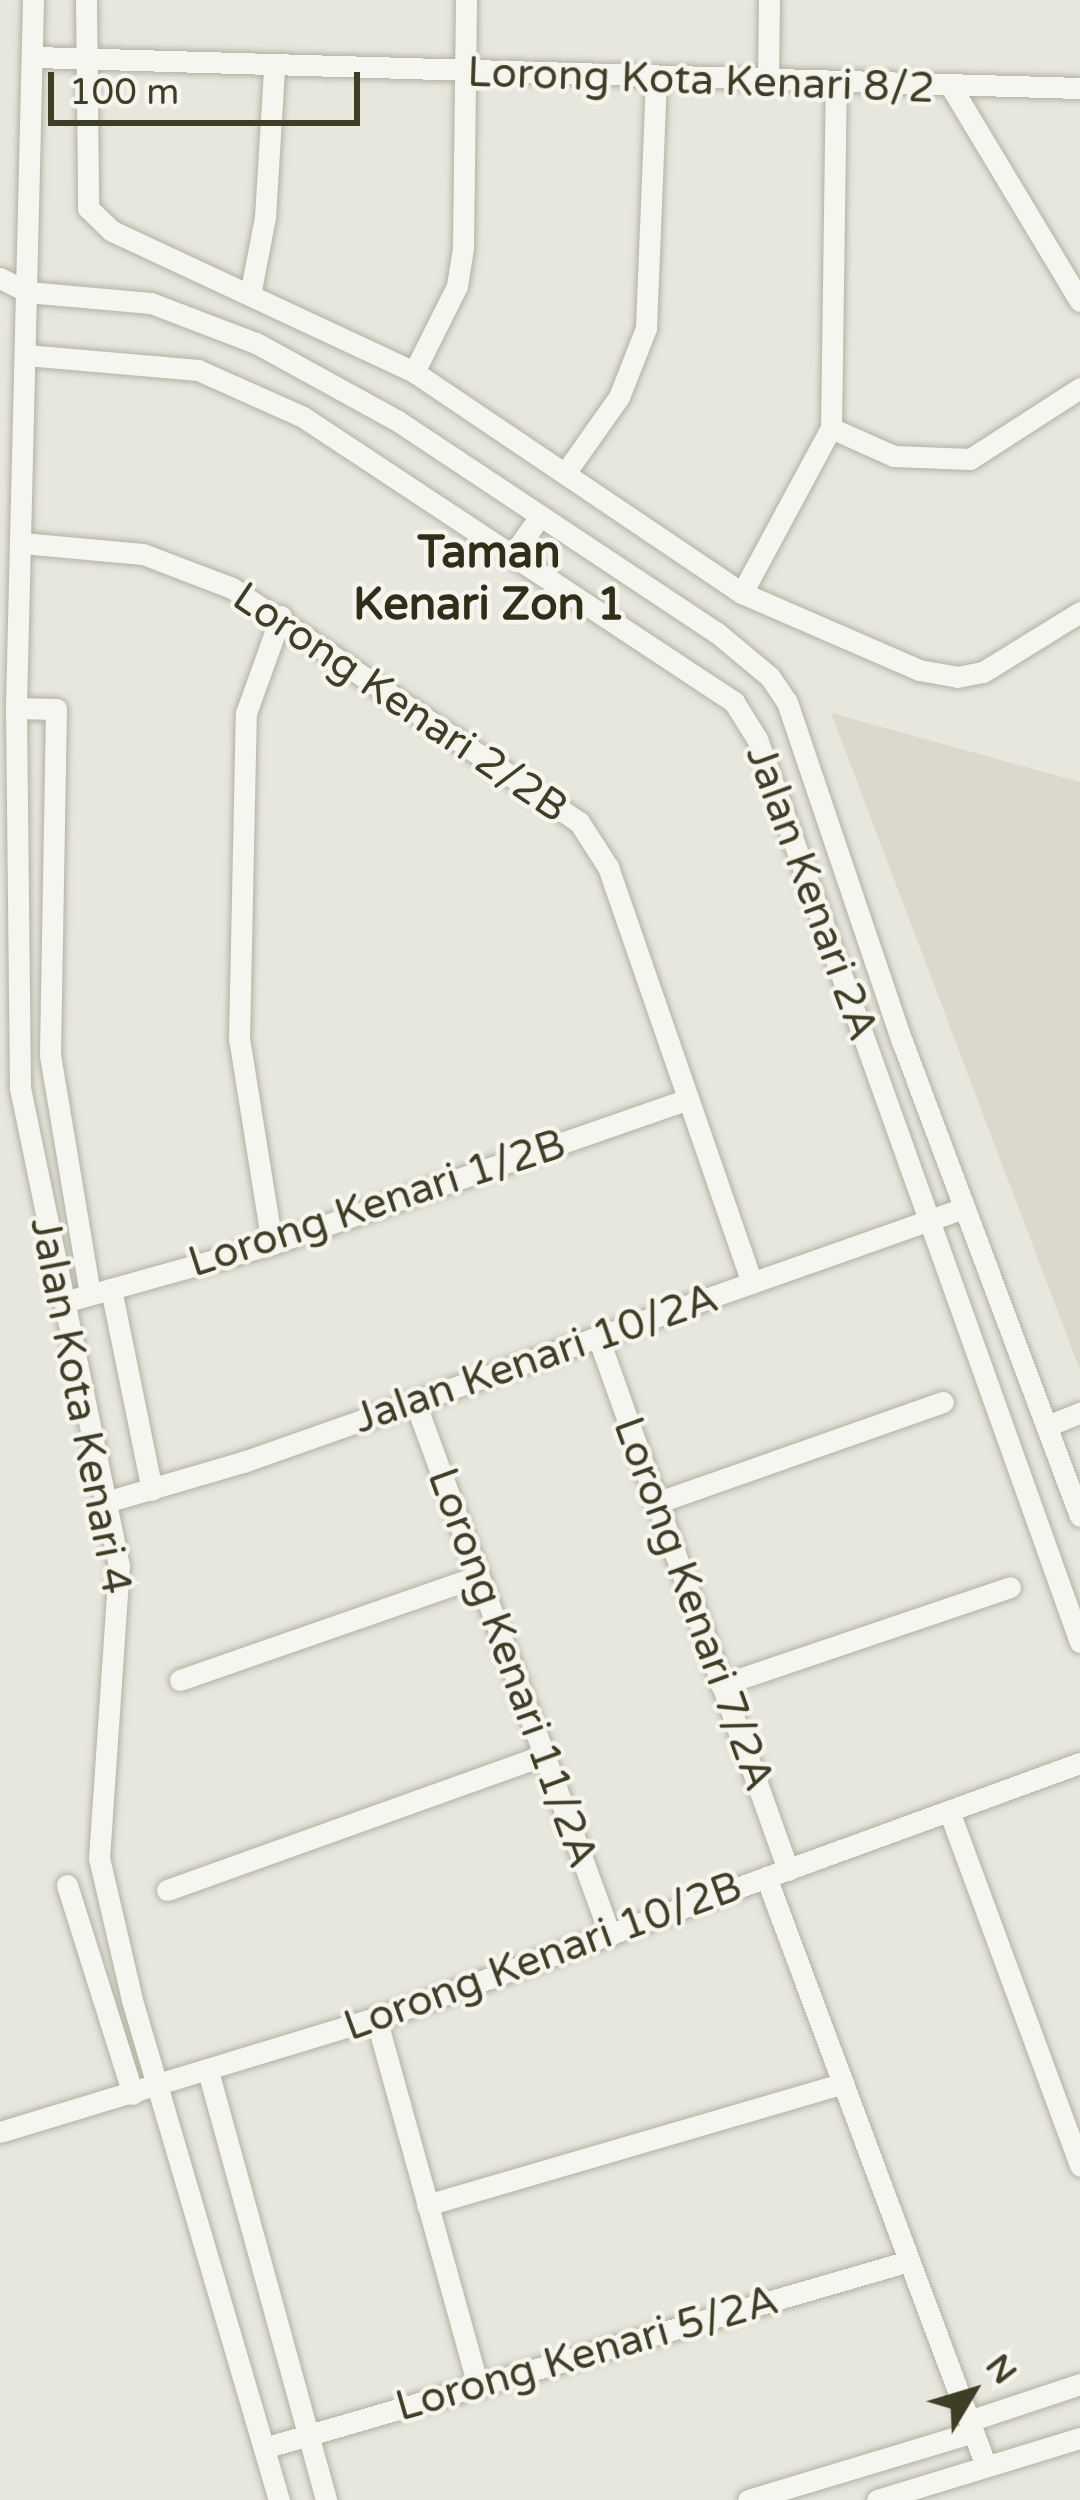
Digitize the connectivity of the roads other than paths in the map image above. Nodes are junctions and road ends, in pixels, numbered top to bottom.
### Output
1 (33, 0) edge
2 (86, 0) edge
3 (466, 0) edge
4 (769, 0) edge
5 (35, 57) junction
6 (84, 60) junction
7 (274, 69) junction
8 (464, 74) junction
9 (656, 77) junction
10 (768, 80) junction
11 (836, 82) junction
12 (1080, 88) edge
13 (952, 90) junction
14 (0, 278) edge
15 (251, 290) junction
16 (27, 292) junction
17 (1080, 301) edge
18 (26, 355) junction
19 (414, 373) junction
20 (1080, 388) edge
21 (831, 428) junction
22 (568, 469) junction
23 (11, 495) edge
24 (540, 516) junction
25 (22, 543) junction
26 (514, 553) junction
27 (742, 593) junction
28 (1080, 613) edge
29 (281, 616) junction
30 (8, 683) edge
31 (16, 708) junction
32 (7, 876) edge
33 (688, 1099) junction
34 (964, 1208) junction
35 (929, 1220) junction
36 (272, 1244) junction
37 (752, 1283) junction
38 (100, 1292) junction
39 (64, 1302) junction
40 (598, 1337) junction
41 (415, 1402) junction
42 (943, 1402) dead end
43 (1080, 1413) edge
44 (1047, 1426) junction
45 (152, 1490) junction
46 (106, 1502) junction
47 (656, 1503) junction
48 (1080, 1516) edge
49 (478, 1576) junction
50 (1010, 1587) dead end
51 (1080, 1642) edge
52 (180, 1681) dead end
53 (722, 1684) junction
54 (544, 1755) junction
55 (1080, 1763) edge
56 (949, 1811) junction
57 (777, 1874) junction
58 (68, 1885) dead end
59 (167, 1890) dead end
60 (610, 1935) junction
61 (376, 2018) junction
62 (208, 2071) junction
63 (843, 2083) junction
64 (159, 2086) junction
65 (133, 2094) junction
66 (0, 2132) edge
67 (1080, 2166) edge
68 (428, 2205) junction
69 (909, 2260) junction
70 (1080, 2384) edge
71 (478, 2386) junction
72 (971, 2427) junction
73 (308, 2436) junction
74 (1080, 2438) edge
75 (264, 2448) junction
76 (986, 2466) junction
77 (279, 2500) edge
78 (326, 2500) edge
79 (748, 2500) edge
80 (877, 2500) edge

1 - 5 street, Jalan Kota Kenari 4
2 - 6 street
3 - 8 street
4 - 10 street
5 - 6 street, Lorong Kota Kenari 8/2
5 - 16 street, Jalan Kota Kenari 4
6 - 7 street, Lorong Kota Kenari 8/2
6 - 15 street
7 - 8 street, Lorong Kota Kenari 8/2
7 - 15 street
8 - 9 street, Lorong Kota Kenari 8/2
8 - 19 street
9 - 10 street, Lorong Kota Kenari 8/2
9 - 22 street
10 - 11 street, Lorong Kota Kenari 8/2
11 - 13 street, Lorong Kota Kenari 8/2
11 - 21 street
12 - 13 street, Lorong Kota Kenari 8/2
13 - 17 street
14 - 16 street
15 - 19 street
16 - 18 street, Jalan Kota Kenari 4
16 - 24 street, Jalan Kenari 2A
18 - 23 street, Jalan Kota Kenari 4
18 - 26 street, Jalan Kenari 2A
19 - 22 street
20 - 21 street
21 - 27 street
22 - 27 street
23 - 25 street, Jalan Kota Kenari 4
24 - 26 street
24 - 34 street, Jalan Kenari 2A
25 - 29 street, Lorong Kenari 2/2B
25 - 30 street, Jalan Kota Kenari 4
26 - 35 street, Jalan Kenari 2A
27 - 28 street
29 - 33 street, Lorong Kenari 2/2B
29 - 36 street
30 - 31 street, Jalan Kota Kenari 4
31 - 32 street, Jalan Kota Kenari 4
31 - 38 street
32 - 39 street, Jalan Kota Kenari 4
33 - 36 street, Lorong Kenari 1/2B
33 - 37 street, Lorong Kenari 2/2B
34 - 35 street, Jalan Kenari 10/2A
34 - 44 street, Jalan Kenari 2A
35 - 37 street, Jalan Kenari 10/2A
35 - 51 street, Jalan Kenari 2A
36 - 38 street, Lorong Kenari 1/2B
37 - 40 street, Jalan Kenari 10/2A
38 - 39 street, Lorong Kenari 1/2B
38 - 45 street
39 - 46 street, Jalan Kota Kenari 4
40 - 41 street, Jalan Kenari 10/2A
40 - 47 street, Lorong Kenari 7/2A
41 - 45 street, Jalan Kenari 10/2A
41 - 49 street, Lorong Kenari 11/2A
42 - 47 street
43 - 44 street
44 - 48 street, Jalan Kenari 2A
45 - 46 street, Jalan Kenari 10/2A
46 - 64 street, Jalan Kota Kenari 4
47 - 53 street, Lorong Kenari 7/2A
49 - 52 street
49 - 54 street, Lorong Kenari 11/2A
50 - 53 street
53 - 57 street, Lorong Kenari 7/2A
54 - 59 street
54 - 60 street, Lorong Kenari 11/2A
55 - 56 street, Lorong Kenari 10/2B
56 - 57 street, Lorong Kenari 10/2B
56 - 67 street
57 - 60 street, Lorong Kenari 10/2B
57 - 63 street, Lorong Kenari 7/2A
58 - 65 street
60 - 61 street, Lorong Kenari 10/2B
61 - 62 street, Lorong Kenari 10/2B
61 - 68 street
62 - 64 street, Lorong Kenari 10/2B
62 - 73 street
63 - 68 street
63 - 69 street, Lorong Kenari 7/2A
64 - 65 street, Lorong Kenari 10/2B
64 - 75 street, Jalan Kota Kenari 4
65 - 66 street, Lorong Kenari 10/2B
68 - 71 street
69 - 71 street, Lorong Kenari 5/2A
69 - 72 street, Lorong Kenari 7/2A
70 - 72 street
71 - 73 street, Lorong Kenari 5/2A
72 - 76 street, Lorong Kenari 7/2A
72 - 79 street
73 - 75 street, Lorong Kenari 5/2A
73 - 78 street
74 - 76 street
75 - 77 street, Jalan Kota Kenari 4
76 - 80 street

